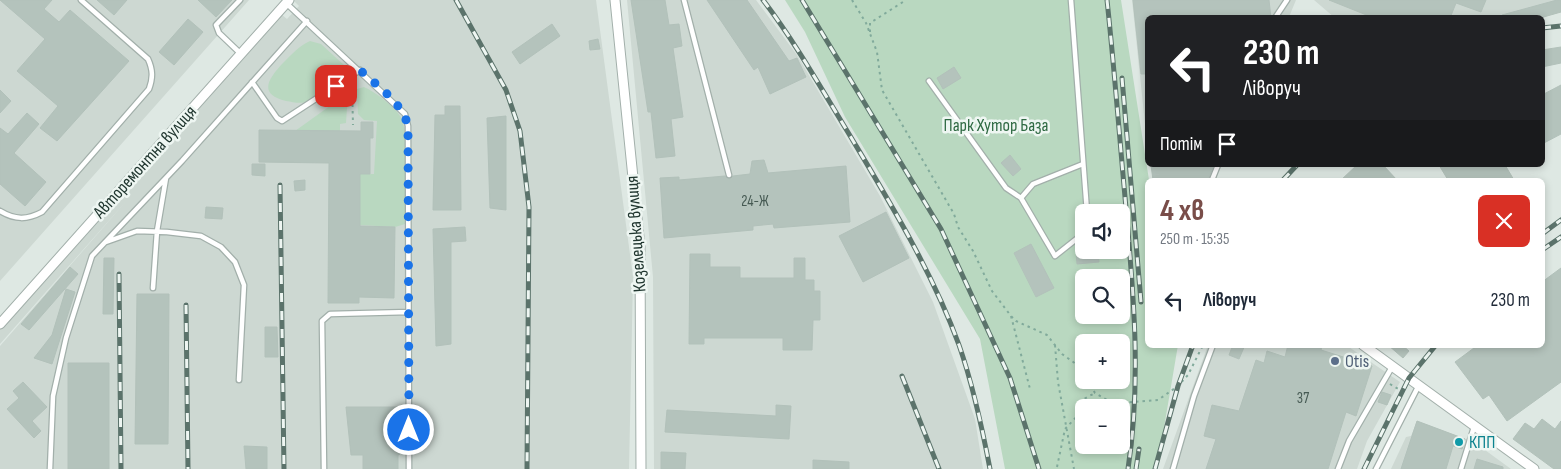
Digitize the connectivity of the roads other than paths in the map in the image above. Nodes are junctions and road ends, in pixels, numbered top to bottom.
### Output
1 (81, 0) edge
2 (240, 0) edge
3 (615, 0) edge
4 (684, 0) edge
5 (1071, 0) edge
6 (1287, 0) edge
7 (288, 2) edge
8 (1276, 15) edge
9 (307, 21) junction
10 (241, 54) junction
11 (360, 70) junction
12 (929, 81) dead end
13 (252, 82) junction
14 (1083, 164) junction
15 (729, 175) dead end
16 (167, 177) junction
17 (1021, 198) junction
18 (1086, 204) edge
19 (0, 211) edge
20 (157, 231) junction
21 (1075, 240) edge
22 (104, 242) junction
23 (154, 288) dead end
24 (409, 312) junction
25 (0, 324) edge
26 (1212, 348) edge
27 (1367, 348) edge
28 (1393, 366) junction
29 (239, 380) dead end
30 (1419, 385) junction
31 (1474, 427) junction
32 (50, 469) edge
33 (324, 469) edge
34 (409, 469) edge
35 (641, 469) edge
36 (1173, 469) edge
37 (1338, 469) edge
38 (1376, 469) edge
39 (1461, 469) edge
40 (1534, 469) edge

1 - 19 lane
2 - 10 lane
3 - 35 street, Козелецька вулиця
4 - 15 lane
5 - 14 lane
6 - 8 lane
7 - 9 lane
7 - 10 street, Авторемонтна вулиця
9 - 11 lane
9 - 13 lane
10 - 25 street, Авторемонтна вулиця
11 - 13 lane
11 - 24 lane
12 - 17 lane
13 - 16 lane
14 - 17 lane
14 - 18 lane
16 - 20 lane
16 - 22 lane
17 - 21 lane
20 - 22 lane
20 - 23 lane
20 - 29 lane
22 - 32 lane
24 - 33 lane
24 - 34 lane
26 - 36 lane
27 - 28 street
28 - 30 street
28 - 37 lane
30 - 31 street
30 - 38 lane
31 - 39 lane
31 - 40 street

